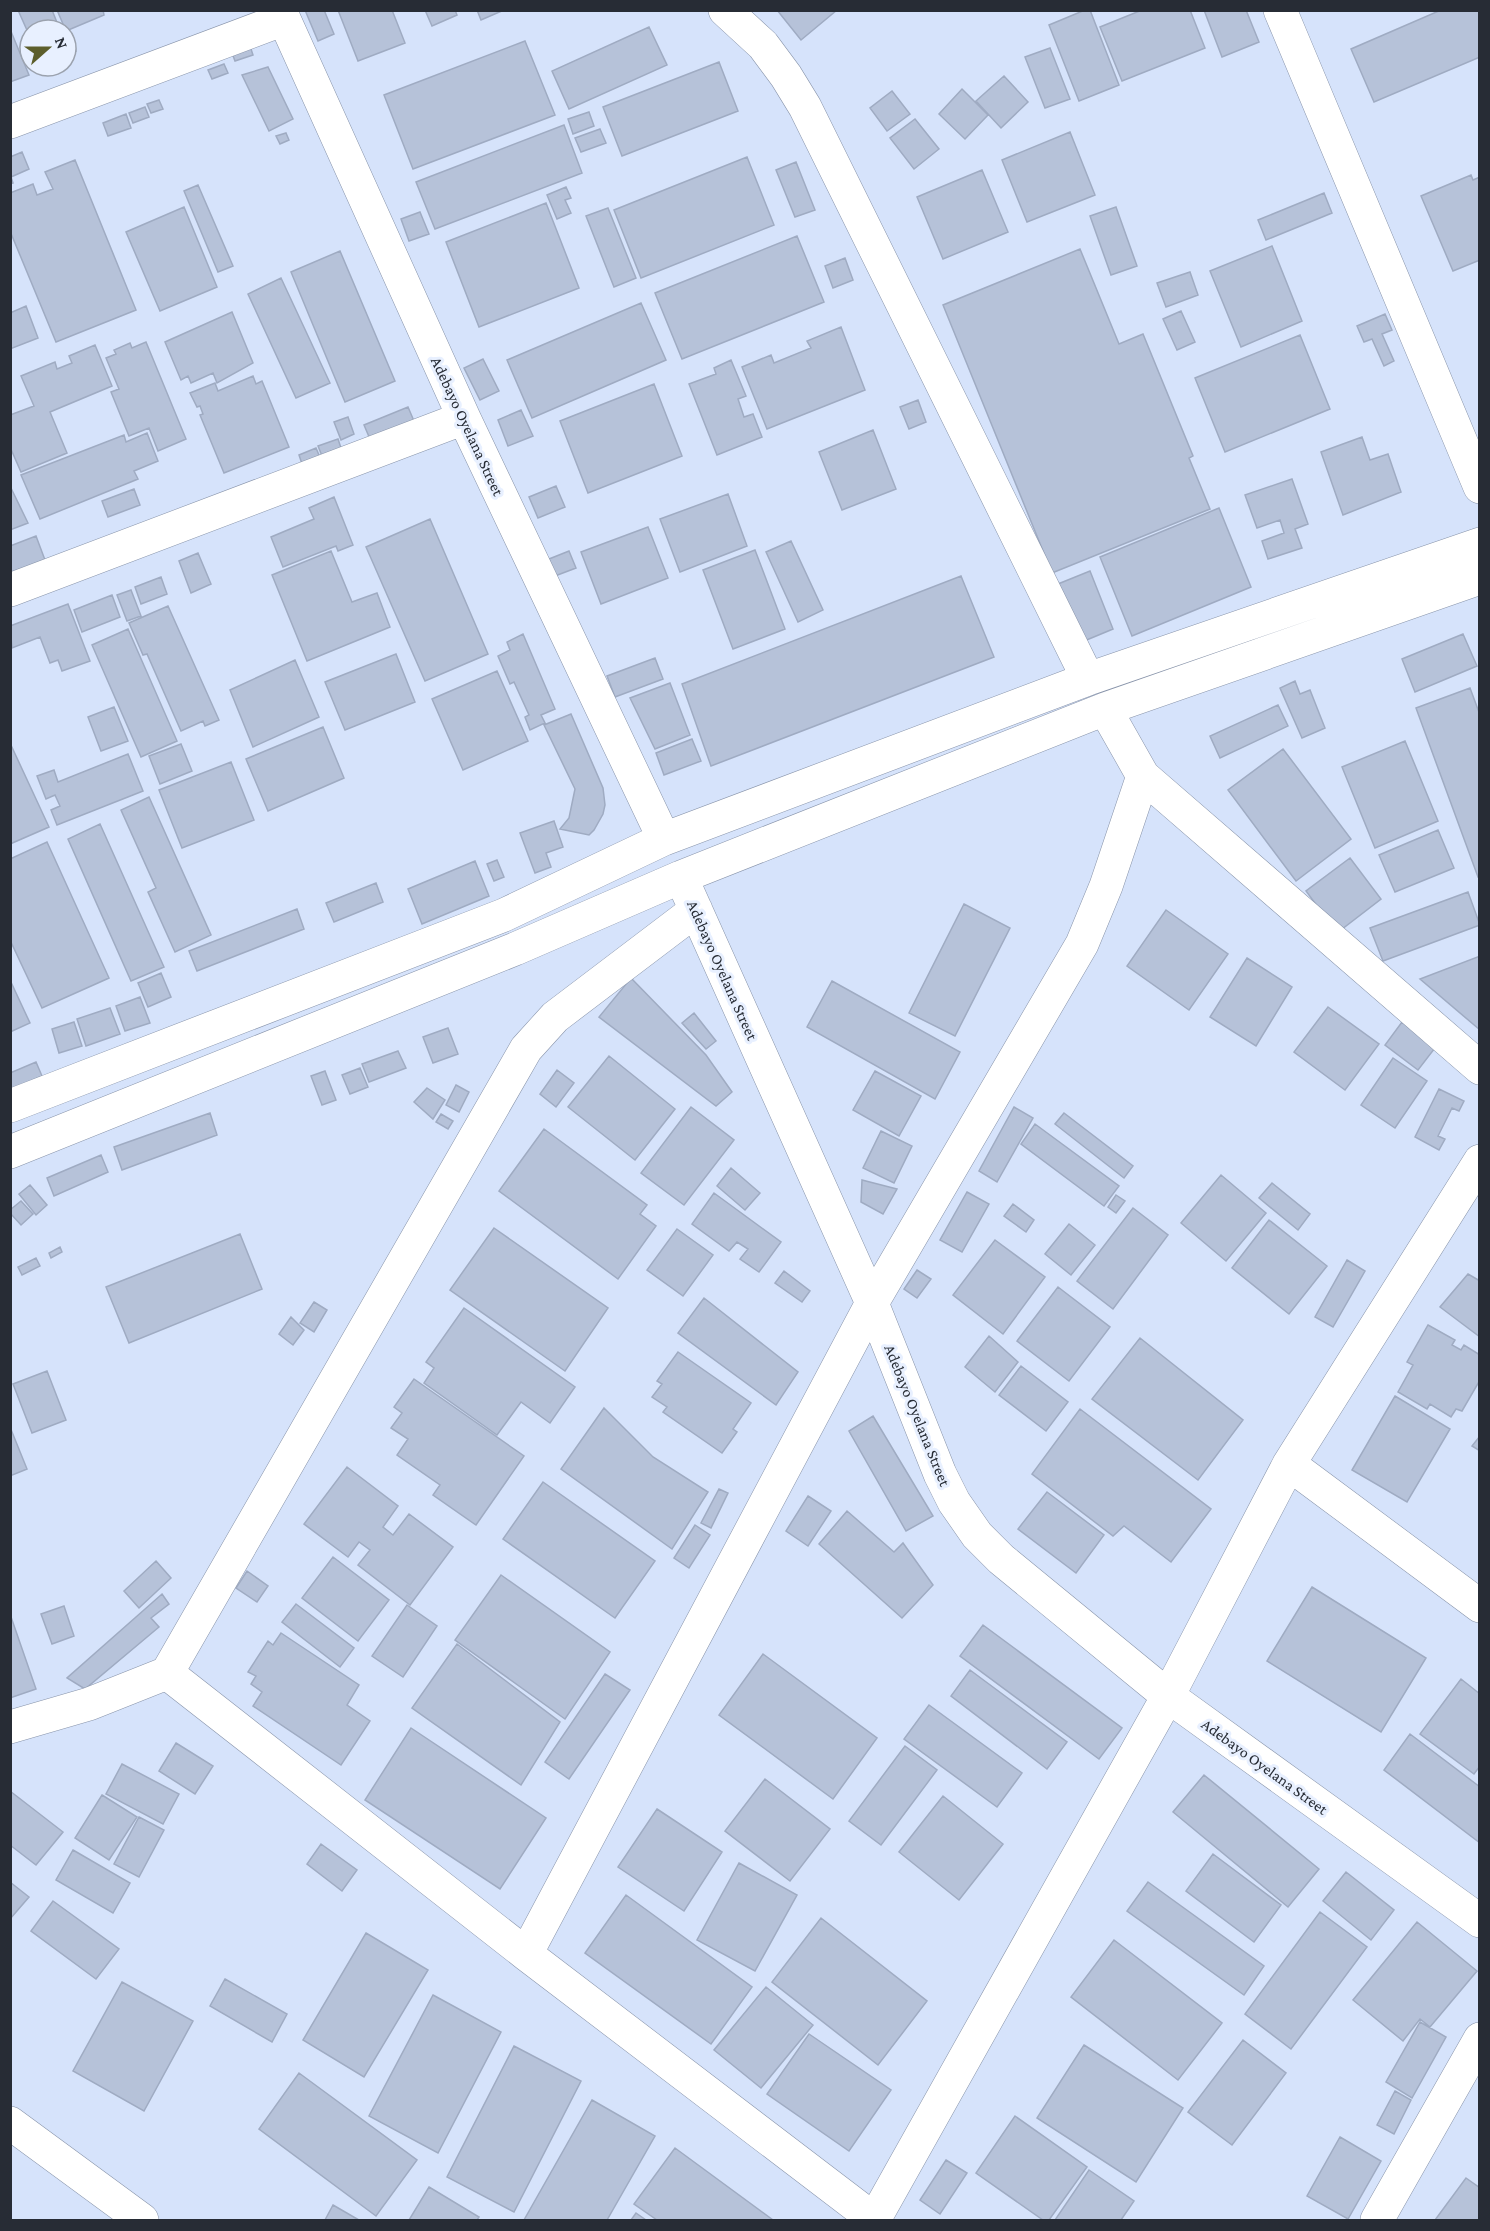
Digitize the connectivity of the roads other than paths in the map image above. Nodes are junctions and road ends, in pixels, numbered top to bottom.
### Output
1 (725, 10) edge
2 (1280, 10) edge
3 (282, 15) edge
4 (10, 122) edge
5 (464, 418) junction
6 (1479, 487) edge
7 (1479, 544) edge
8 (1479, 578) edge
9 (10, 590) edge
10 (1179, 648) junction
11 (1088, 679) junction
12 (1190, 680) junction
13 (1105, 709) junction
14 (1143, 777) junction
15 (664, 839) junction
16 (681, 877) junction
17 (696, 910) junction
18 (1479, 1068) edge
19 (10, 1106) edge
20 (10, 1152) edge
21 (1479, 1161) edge
22 (872, 1303) junction
23 (1290, 1464) junction
24 (1479, 1606) edge
25 (167, 1673) junction
26 (1168, 1695) junction
27 (10, 1727) edge
28 (1479, 1922) edge
29 (526, 1954) junction
30 (1479, 2039) edge
31 (10, 2123) edge
32 (142, 2220) edge
33 (874, 2220) edge
34 (1377, 2220) edge

1 - 11 street
2 - 6 street
3 - 4 street
3 - 5 street, Adebayo Oyelana Street
5 - 9 street
5 - 15 street, Adebayo Oyelana Street
7 - 10 street
8 - 12 street
10 - 11 street
10 - 12 street
11 - 15 street
12 - 13 street
13 - 14 street
13 - 16 street
14 - 18 street
14 - 22 street
15 - 19 street
16 - 17 street, Adebayo Oyelana Street
16 - 20 street
17 - 22 street, Adebayo Oyelana Street
17 - 25 street
21 - 23 street
22 - 26 street, Adebayo Oyelana Street
22 - 29 street
23 - 24 street
23 - 26 street
25 - 27 street
25 - 29 street
26 - 28 street, Adebayo Oyelana Street
26 - 33 street
29 - 33 street
30 - 34 street
31 - 32 street

